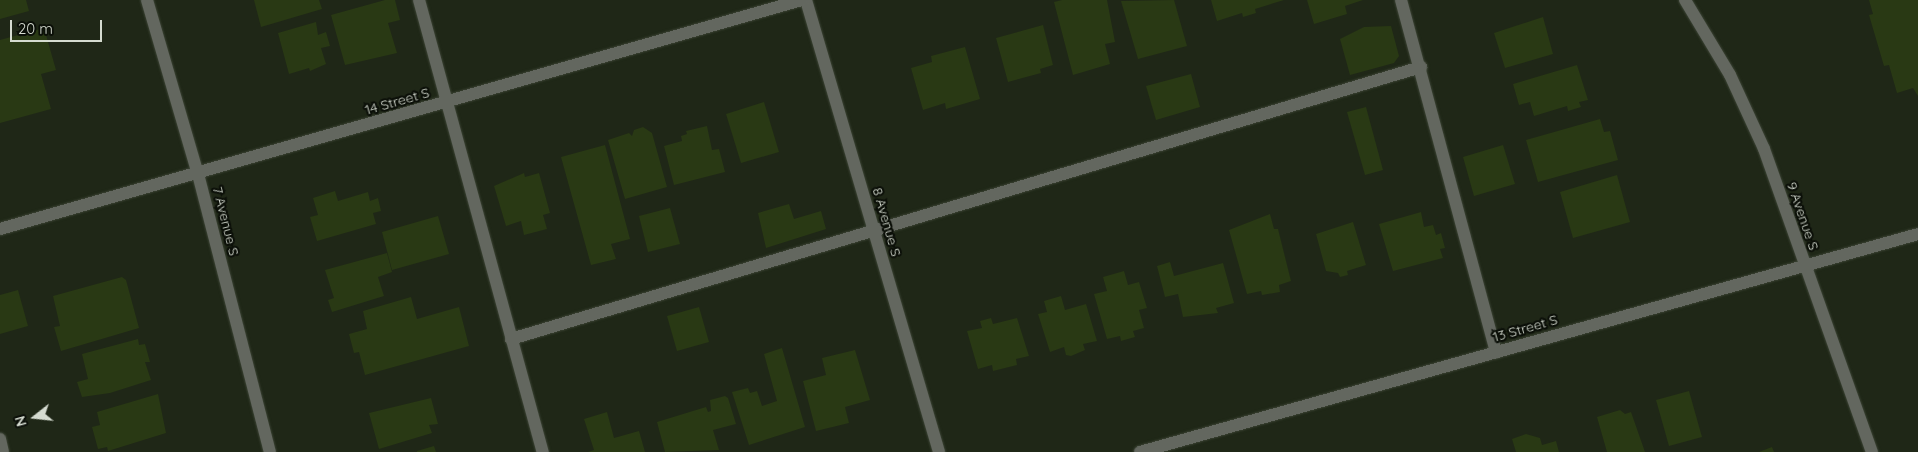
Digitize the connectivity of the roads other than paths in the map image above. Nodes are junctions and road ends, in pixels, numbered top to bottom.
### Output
1 (148, 0) edge
2 (419, 0) edge
3 (802, 0) edge
4 (806, 0) edge
5 (1401, 0) edge
6 (1685, 0) edge
7 (1421, 67) junction
8 (446, 102) junction
9 (198, 174) junction
10 (0, 229) edge
11 (874, 230) junction
12 (1918, 234) edge
13 (1805, 265) junction
14 (511, 339) junction
15 (1496, 352) junction
16 (0, 439) edge
17 (1176, 447) edge
18 (3, 452) edge
19 (270, 452) edge
20 (543, 452) edge
21 (939, 452) edge
22 (1140, 452) edge
23 (1872, 452) edge

1 - 9 street, 7 Avenue S
2 - 8 street
3 - 8 street, 14 Street S
4 - 11 street, 8 Avenue S
5 - 7 street
6 - 13 street, 9 Avenue S
7 - 11 street
7 - 15 street
8 - 9 street, 14 Street S
8 - 14 street
9 - 10 street, 14 Street S
9 - 19 street, 7 Avenue S
11 - 14 street
11 - 21 street, 8 Avenue S
12 - 13 street, 13 Street S
13 - 15 street, 13 Street S
13 - 23 street, 9 Avenue S
14 - 20 street
15 - 17 street, 13 Street S
16 - 18 street
17 - 22 street, 13 Street S

